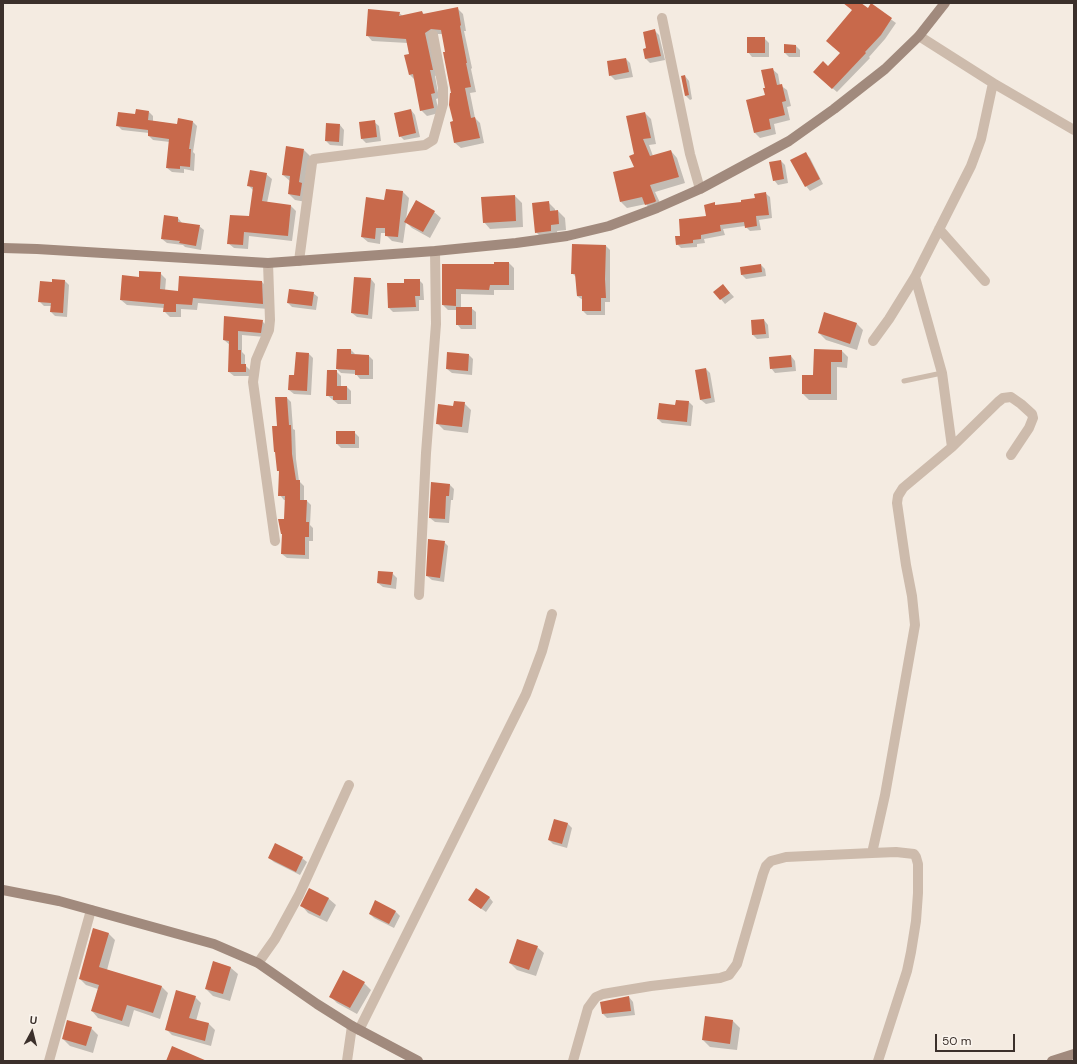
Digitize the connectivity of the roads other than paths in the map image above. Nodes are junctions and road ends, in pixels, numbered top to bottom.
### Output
1 (945, 3) edge
2 (662, 18) dead end
3 (433, 35) dead end
4 (918, 36) junction
5 (993, 83) junction
6 (1074, 130) edge
7 (700, 189) junction
8 (939, 229) junction
9 (3, 248) edge
10 (435, 251) junction
11 (299, 261) junction
12 (268, 263) junction
13 (915, 277) junction
14 (985, 281) dead end
15 (873, 341) dead end
16 (942, 373) junction
17 (904, 381) dead end
18 (952, 447) junction
19 (1011, 455) dead end
20 (275, 541) dead end
21 (419, 595) dead end
22 (552, 614) dead end
23 (349, 785) dead end
24 (872, 853) junction
25 (3, 890) edge
26 (91, 910) junction
27 (258, 962) junction
28 (356, 1028) junction
29 (1074, 1054) edge
30 (49, 1061) edge
31 (347, 1061) edge
32 (418, 1061) edge
33 (574, 1061) edge
34 (878, 1061) edge
35 (1052, 1061) edge

1 - 4 street
2 - 7 street
3 - 11 street
4 - 5 street
4 - 7 street
5 - 6 street
5 - 8 street
7 - 10 street
8 - 13 street
8 - 14 street
9 - 12 street
10 - 11 street
10 - 21 street
11 - 12 street
12 - 20 street
13 - 15 street
13 - 16 street
16 - 17 lane
16 - 18 street
18 - 19 street
18 - 24 street
22 - 28 street
23 - 27 street
24 - 33 street
24 - 34 street
25 - 26 street
26 - 27 street
26 - 30 street
27 - 28 street
28 - 31 street
28 - 32 street
29 - 35 street

